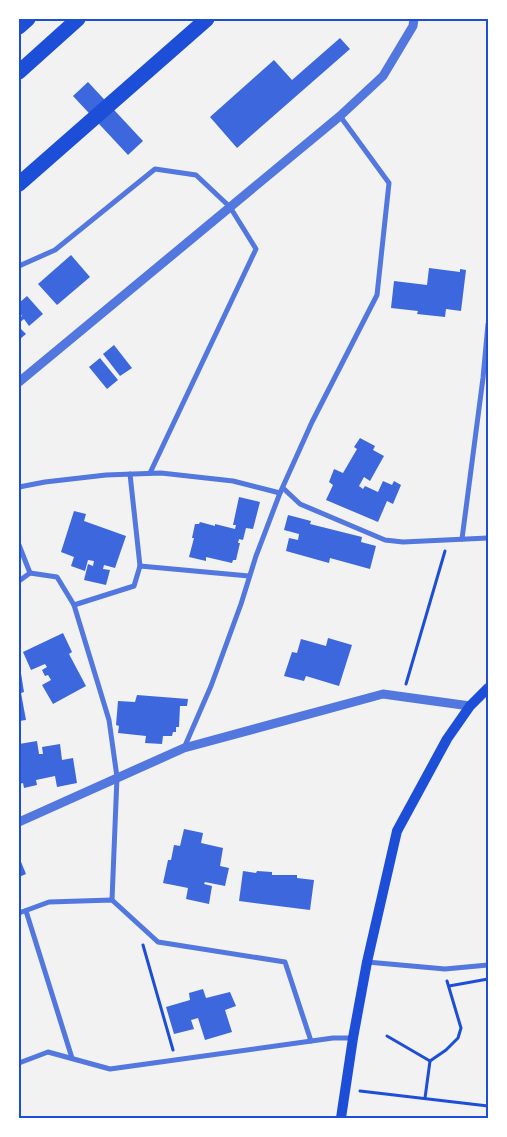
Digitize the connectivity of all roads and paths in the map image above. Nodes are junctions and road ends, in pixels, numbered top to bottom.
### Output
1 (28, 19) edge
2 (78, 19) edge
3 (207, 19) edge
4 (414, 19) edge
5 (19, 27) edge
6 (19, 72) edge
7 (340, 116) junction
8 (19, 184) edge
9 (230, 207) junction
10 (19, 266) edge
11 (488, 324) edge
12 (486, 378) edge
13 (19, 382) edge
14 (150, 473) junction
15 (130, 474) junction
16 (19, 487) edge
17 (282, 491) junction
18 (488, 538) edge
19 (462, 539) junction
20 (448, 540) junction
21 (19, 545) edge
22 (140, 566) junction
23 (30, 573) junction
24 (249, 576) junction
25 (19, 581) edge
26 (74, 605) junction
27 (488, 688) edge
28 (403, 697) junction
29 (470, 706) junction
30 (184, 748) junction
31 (117, 777) junction
32 (19, 822) edge
33 (112, 900) junction
34 (26, 911) junction
35 (19, 913) edge
36 (153, 937) junction
37 (367, 962) junction
38 (488, 965) edge
39 (445, 969) junction
40 (488, 980) edge
41 (449, 986) junction
42 (387, 1036) dead end
43 (353, 1038) junction
44 (311, 1041) junction
45 (72, 1058) junction
46 (176, 1060) junction
47 (430, 1061) junction
48 (19, 1063) edge
49 (346, 1089) junction
50 (425, 1098) junction
51 (488, 1106) edge
52 (341, 1118) edge

1 - 5 highway
2 - 6 highway
3 - 8 highway
4 - 7 street
7 - 9 street
7 - 17 street
9 - 10 street
9 - 13 street
9 - 14 street
11 - 12 street
12 - 19 street
14 - 15 street
14 - 17 street
15 - 16 street
15 - 22 street
17 - 20 street
17 - 24 street
18 - 19 street
19 - 20 street
20 - 28 path
21 - 23 street
22 - 24 street
22 - 26 street
23 - 25 street
23 - 26 street
24 - 30 street
26 - 31 street
27 - 29 main road
28 - 29 street
28 - 30 street
29 - 37 main road
30 - 31 street
31 - 32 street
31 - 33 street
33 - 34 street
33 - 36 street
34 - 35 street
34 - 45 street
36 - 44 street
36 - 46 path
37 - 39 street
37 - 43 main road
38 - 39 street
39 - 41 path
40 - 41 path
41 - 47 path
42 - 47 path
43 - 44 street
43 - 49 main road
44 - 46 street
45 - 46 street
45 - 48 street
47 - 50 path
49 - 50 path
49 - 52 main road
50 - 51 path

